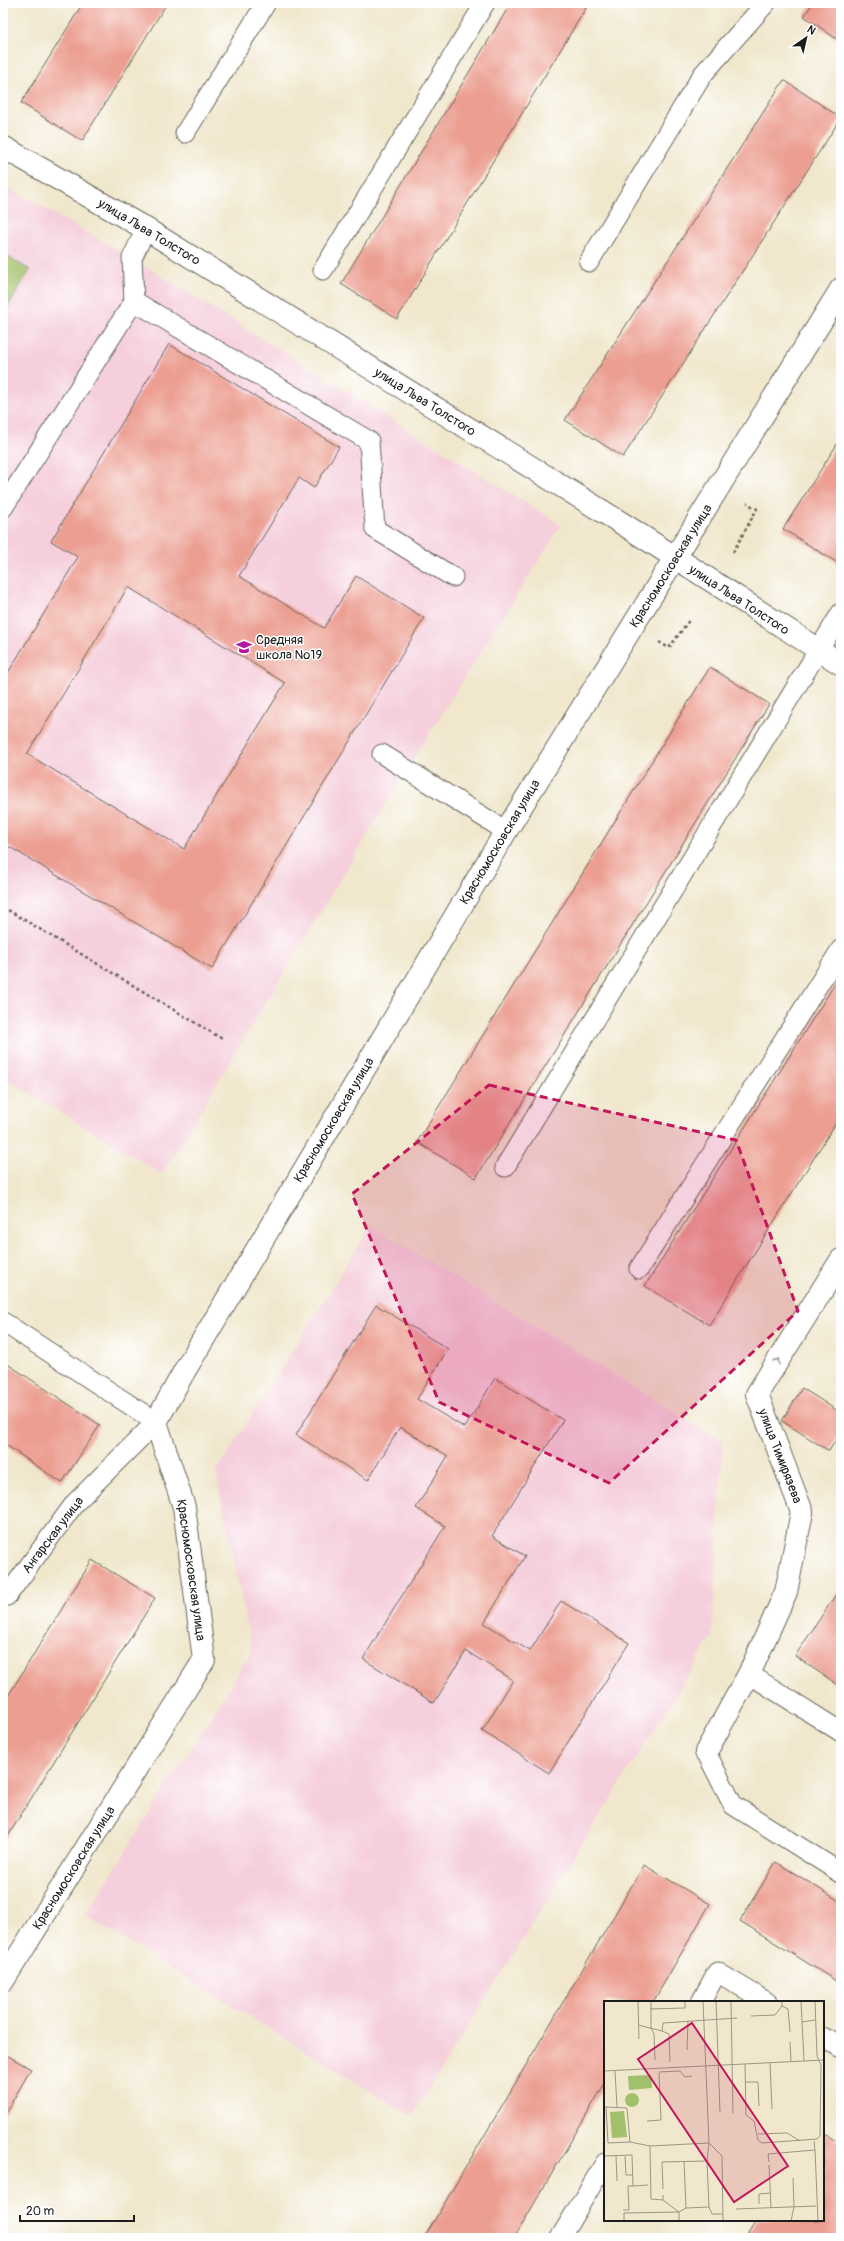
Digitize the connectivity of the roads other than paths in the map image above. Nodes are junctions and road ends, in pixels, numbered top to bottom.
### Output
1 (266, 3) edge
2 (485, 3) edge
3 (766, 3) edge
4 (185, 133) dead end
5 (3, 147) edge
6 (146, 230) junction
7 (589, 262) dead end
8 (323, 270) dead end
9 (841, 289) edge
10 (134, 301) junction
11 (3, 508) edge
12 (674, 557) junction
13 (452, 577) dead end
14 (841, 613) edge
15 (818, 650) junction
16 (841, 664) edge
17 (382, 754) dead end
18 (506, 831) junction
19 (841, 949) edge
20 (505, 1167) dead end
21 (841, 1260) edge
22 (639, 1269) dead end
23 (3, 1322) edge
24 (156, 1422) junction
25 (4, 1597) edge
26 (749, 1674) junction
27 (841, 1732) edge
28 (706, 1752) joint
29 (841, 1873) edge
30 (3, 1981) edge
31 (702, 2001) edge
32 (764, 2001) edge
33 (824, 2038) edge
34 (841, 2048) edge
35 (604, 2165) edge
36 (560, 2238) edge

1 - 4 lane
2 - 8 lane
3 - 7 lane
5 - 6 street, улица Льва Толстого
6 - 10 lane
6 - 12 street, улица Льва Толстого
9 - 12 street, Красномосковская улица
10 - 11 lane
10 - 13 lane
12 - 15 street, улица Льва Толстого
12 - 18 street, Красномосковская улица
14 - 15 lane
15 - 16 street, улица Льва Толстого
15 - 20 lane
17 - 18 lane
18 - 24 street, Красномосковская улица
19 - 22 lane
26 -> 21 street, улица Тимирязева
23 - 24 lane
24 - 25 lane, Ангарская улица
24 - 30 street, Красномосковская улица
26 - 27 lane
26 - 28 street, улица Тимирязева
28 - 29 lane
31 - 32 lane
33 - 34 lane
35 - 36 lane

